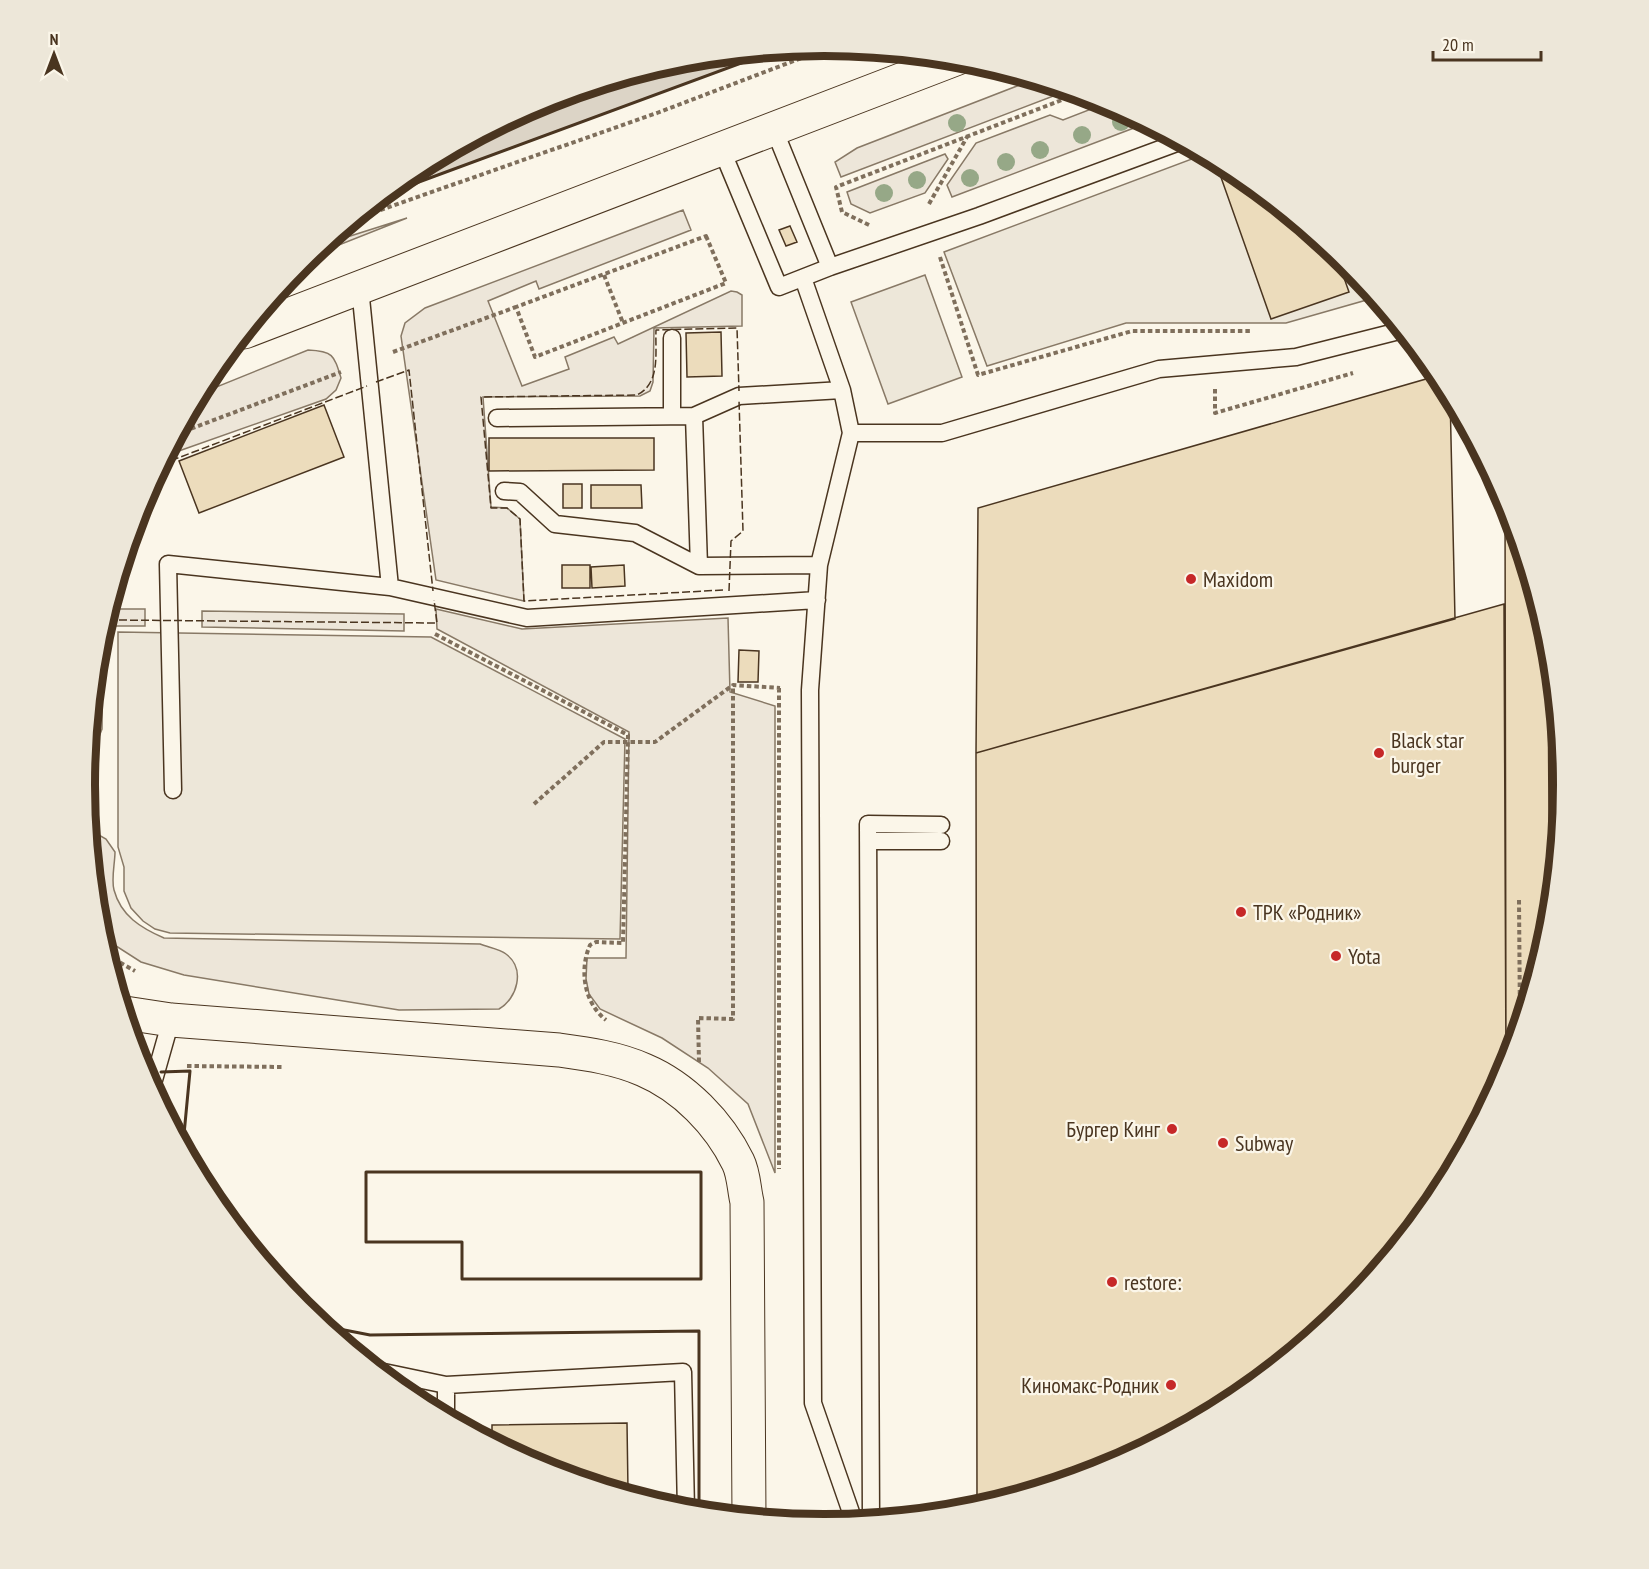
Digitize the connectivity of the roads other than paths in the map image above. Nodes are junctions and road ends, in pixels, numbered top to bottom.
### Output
1 (939, 65) edge
2 (774, 129) junction
3 (1173, 144) edge
4 (720, 148) junction
5 (830, 267) junction
6 (803, 278) junction
7 (360, 288) junction
8 (257, 327) edge
9 (1396, 332) edge
10 (672, 338) dead end
11 (843, 390) junction
12 (672, 416) junction
13 (694, 416) junction
14 (497, 418) dead end
15 (851, 433) junction
16 (504, 491) dead end
17 (699, 566) junction
18 (819, 566) junction
19 (390, 586) junction
20 (817, 600) junction
21 (173, 790) dead end
22 (941, 833) dead end
23 (133, 1014) edge
24 (171, 1020) junction
25 (156, 1074) edge
26 (397, 1375) edge
27 (446, 1385) junction
28 (446, 1407) edge
29 (686, 1500) edge
30 (749, 1509) edge
31 (871, 1512) edge
32 (851, 1513) edge

1 - 2 street
2 - 4 street
2 - 5 lane
3 - 5 lane
4 - 6 lane
4 - 7 street
5 - 6 lane
6 - 11 lane
7 - 8 street
7 - 19 lane
9 - 15 lane
10 - 12 lane
11 - 13 lane
11 - 15 lane
12 - 13 lane
12 - 14 lane
13 - 17 lane
15 - 18 lane
16 - 17 lane
17 - 18 lane
18 - 20 lane
19 - 20 lane
19 - 21 lane
20 - 32 lane
22 - 31 lane
23 - 24 street
24 - 25 lane
24 - 30 street
26 - 27 lane
27 - 28 lane
27 - 29 lane

